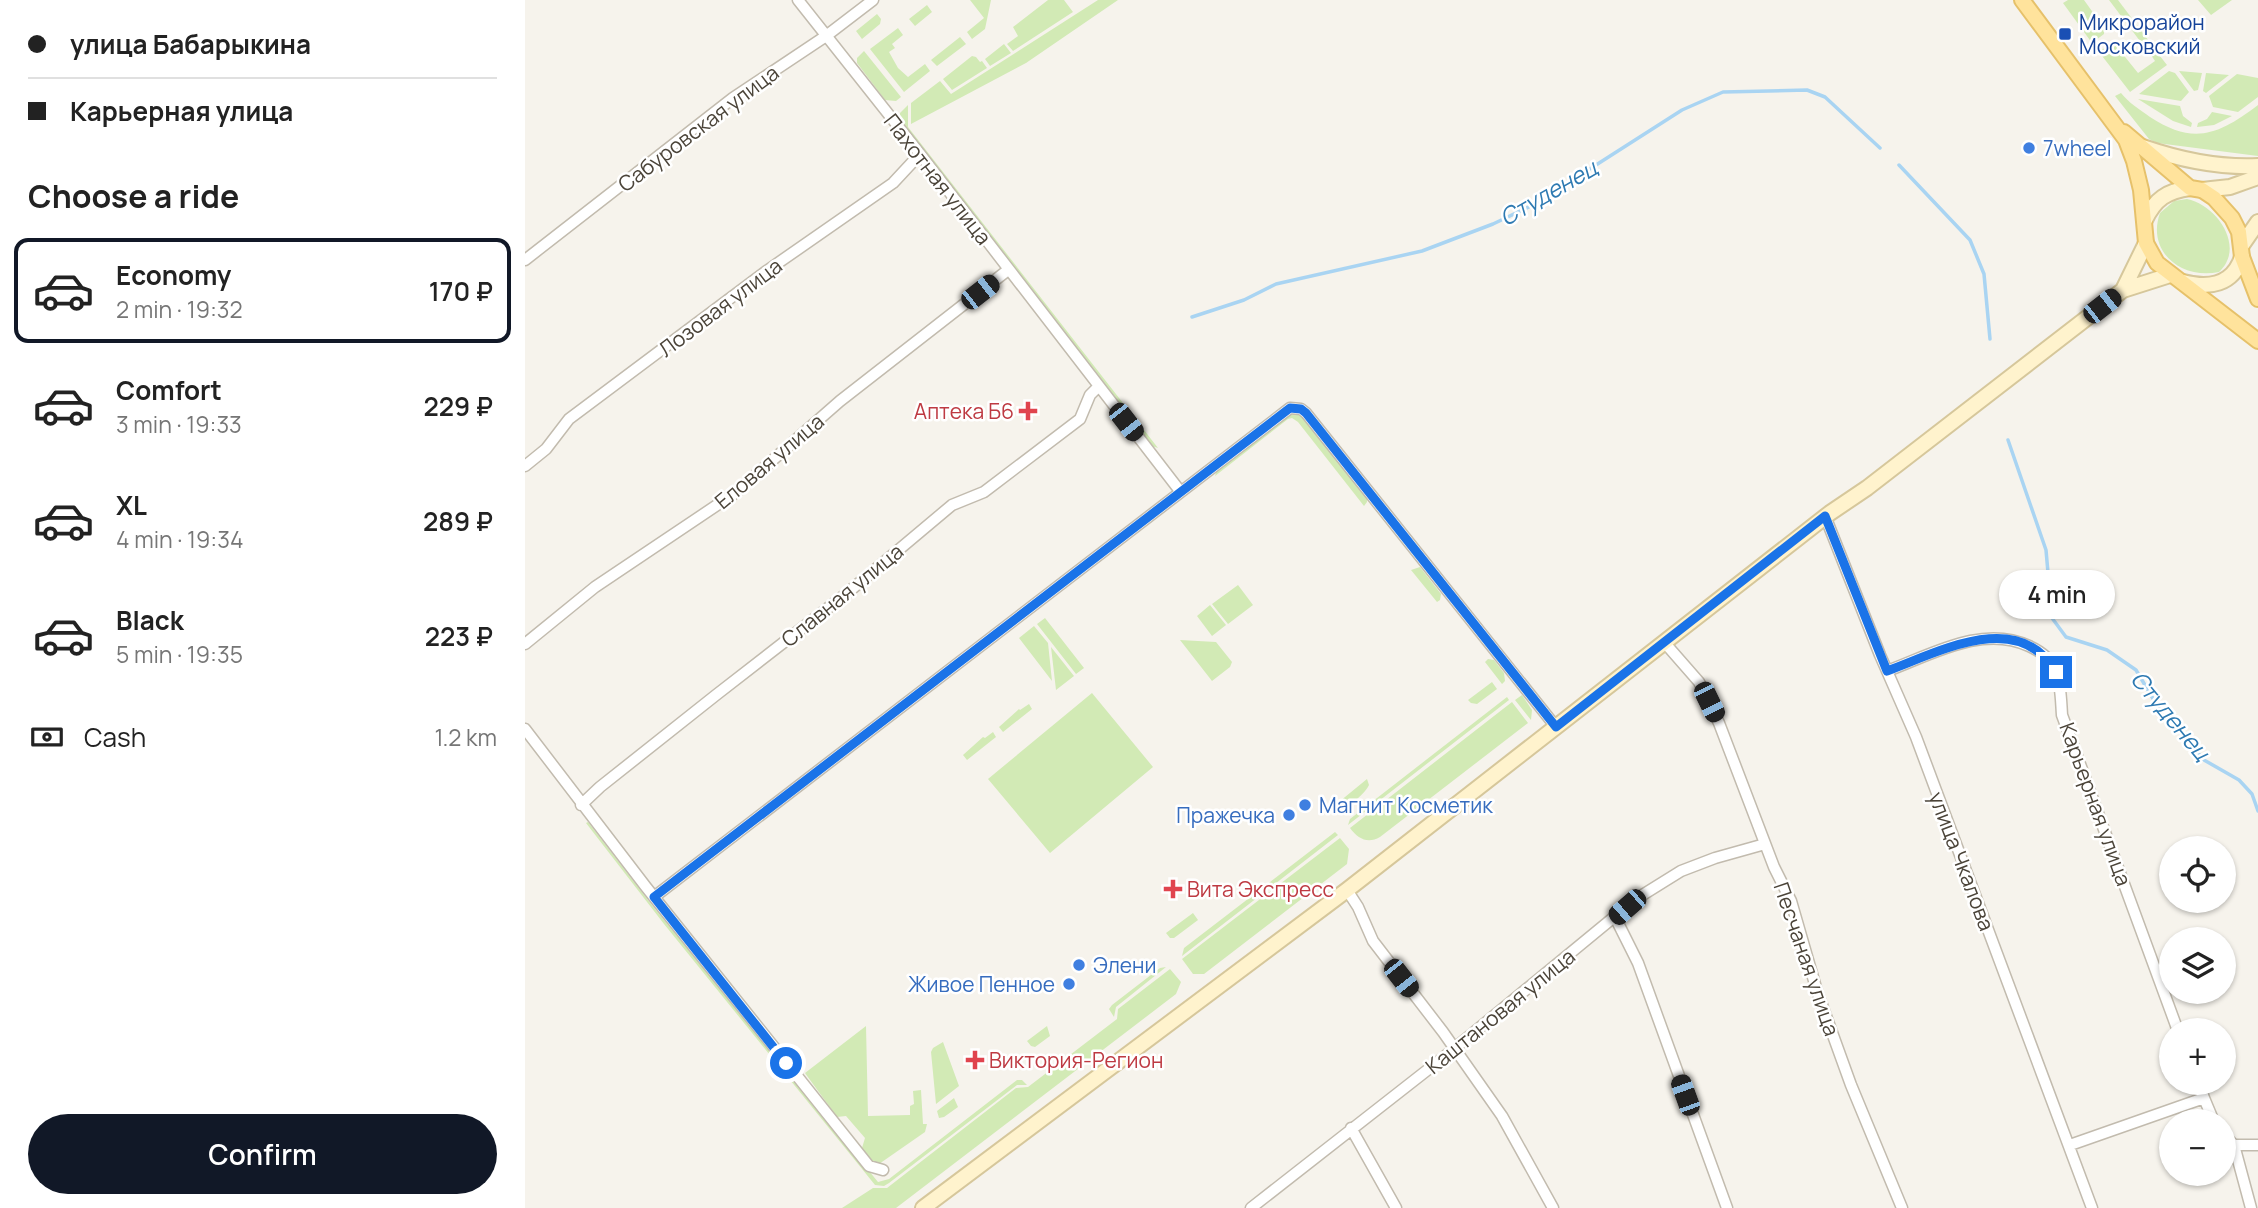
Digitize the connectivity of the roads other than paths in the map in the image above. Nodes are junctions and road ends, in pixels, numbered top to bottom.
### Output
1 (798, 0) edge
2 (873, 0) edge
3 (2022, 0) edge
4 (826, 36) junction
5 (2118, 127) junction
6 (2141, 146) junction
7 (920, 154) junction
8 (2258, 166) edge
9 (2258, 177) edge
10 (2196, 189) junction
11 (2145, 220) junction
12 (2258, 222) edge
13 (2146, 243) junction
14 (2242, 251) junction
15 (525, 260) edge
16 (1008, 270) junction
17 (2177, 278) junction
18 (2123, 290) junction
19 (2258, 299) edge
20 (2258, 341) edge
21 (1098, 387) junction
22 (525, 466) edge
23 (1180, 491) junction
24 (1825, 516) junction
25 (1664, 642) junction
26 (525, 644) edge
27 (1887, 671) junction
28 (1556, 727) junction
29 (525, 729) edge
30 (581, 805) junction
31 (1765, 844) junction
32 (1347, 890) junction
33 (654, 897) junction
34 (1615, 917) junction
35 (2173, 1018) edge
36 (1454, 1048) junction
37 (2203, 1095) edge
38 (2204, 1098) junction
39 (2209, 1109) edge
40 (1351, 1128) junction
41 (2070, 1145) junction
42 (2236, 1145) edge
43 (2258, 1145) edge
44 (2236, 1152) edge
45 (883, 1170) dead end
46 (923, 1208) edge
47 (1251, 1208) edge
48 (1395, 1208) edge
49 (1553, 1208) edge
50 (1727, 1208) edge
51 (1902, 1208) edge
52 (2092, 1208) edge
53 (2251, 1208) edge

1 - 4 street, Пахотная улица
2 - 4 street, Сабуровская улица
3 - 5 main road
4 - 7 street, Пахотная улица
4 - 15 street, Сабуровская улица
5 - 6 main road
5 - 11 main road
6 - 8 main road
6 - 10 main road
7 - 16 street, Пахотная улица
7 - 22 street, Лозовая улица
9 - 10 main road
10 - 11 main road
10 - 14 main road
11 - 13 main road
12 - 14 main road
13 - 17 main road
13 - 18 main road
14 - 17 main road
14 - 19 main road
16 - 21 street, Пахотная улица
16 - 26 street, Еловая улица
17 - 18 main road
17 - 20 main road
18 - 24 main road
21 - 23 street, Пахотная улица
21 - 30 street, Славная улица
23 - 28 street
23 - 33 street
24 - 25 main road
24 - 27 street, улица Чкалова
25 - 28 main road
25 - 31 street, Песчаная улица
27 - 35 street, Карьерная улица
27 - 41 street, улица Чкалова
28 - 32 main road
29 - 30 street
30 - 33 street
31 - 34 street, Каштановая улица
31 - 51 street, Песчаная улица
32 - 36 street
32 - 46 main road
33 - 45 street
34 - 36 street, Каштановая улица
34 - 50 street
36 - 40 street, Каштановая улица
36 - 49 street
37 - 38 street
38 - 39 street
38 - 41 street
40 - 47 street, Каштановая улица
40 - 48 street
41 - 52 street, улица Чкалова
42 - 43 street
44 - 53 street

